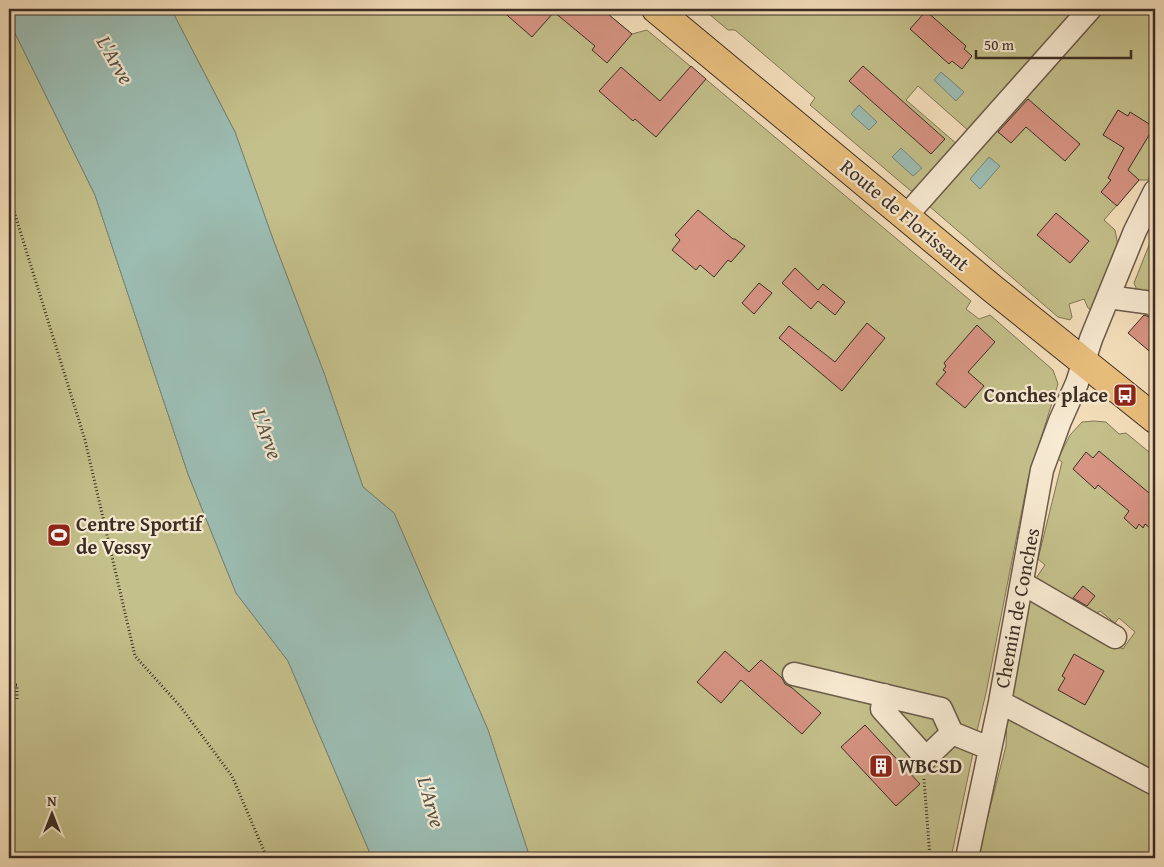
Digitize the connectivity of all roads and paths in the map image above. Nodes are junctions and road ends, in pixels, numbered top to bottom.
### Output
1 (656, 9) edge
2 (1090, 9) edge
3 (1155, 191) edge
4 (9, 195) edge
5 (906, 216) junction
6 (1108, 297) junction
7 (1155, 306) edge
8 (1083, 362) junction
9 (1155, 419) edge
10 (1022, 583) junction
11 (1115, 637) dead end
12 (794, 674) dead end
13 (9, 685) edge
14 (884, 695) junction
15 (18, 700) dead end
16 (1000, 702) junction
17 (952, 733) junction
18 (989, 748) junction
19 (926, 758) junction
20 (1155, 784) edge
21 (267, 858) edge
22 (930, 858) edge
23 (967, 858) edge

1 - 5 main road, Route de Florissant
2 - 5 street
3 - 6 street, Chemin de Conches
4 - 21 path
5 - 8 main road, Route de Florissant
6 - 7 street
6 - 8 street, Chemin de Conches
8 - 9 main road, Route de Florissant
8 - 10 street, Chemin de Conches
10 - 11 street
10 - 16 street, Chemin de Conches
12 - 14 street
13 - 15 path
14 - 17 street
14 - 19 street
16 - 18 street, Chemin de Conches
16 - 20 street
17 - 18 street
17 - 19 street
18 - 23 street, Chemin de Conches
19 - 22 path

